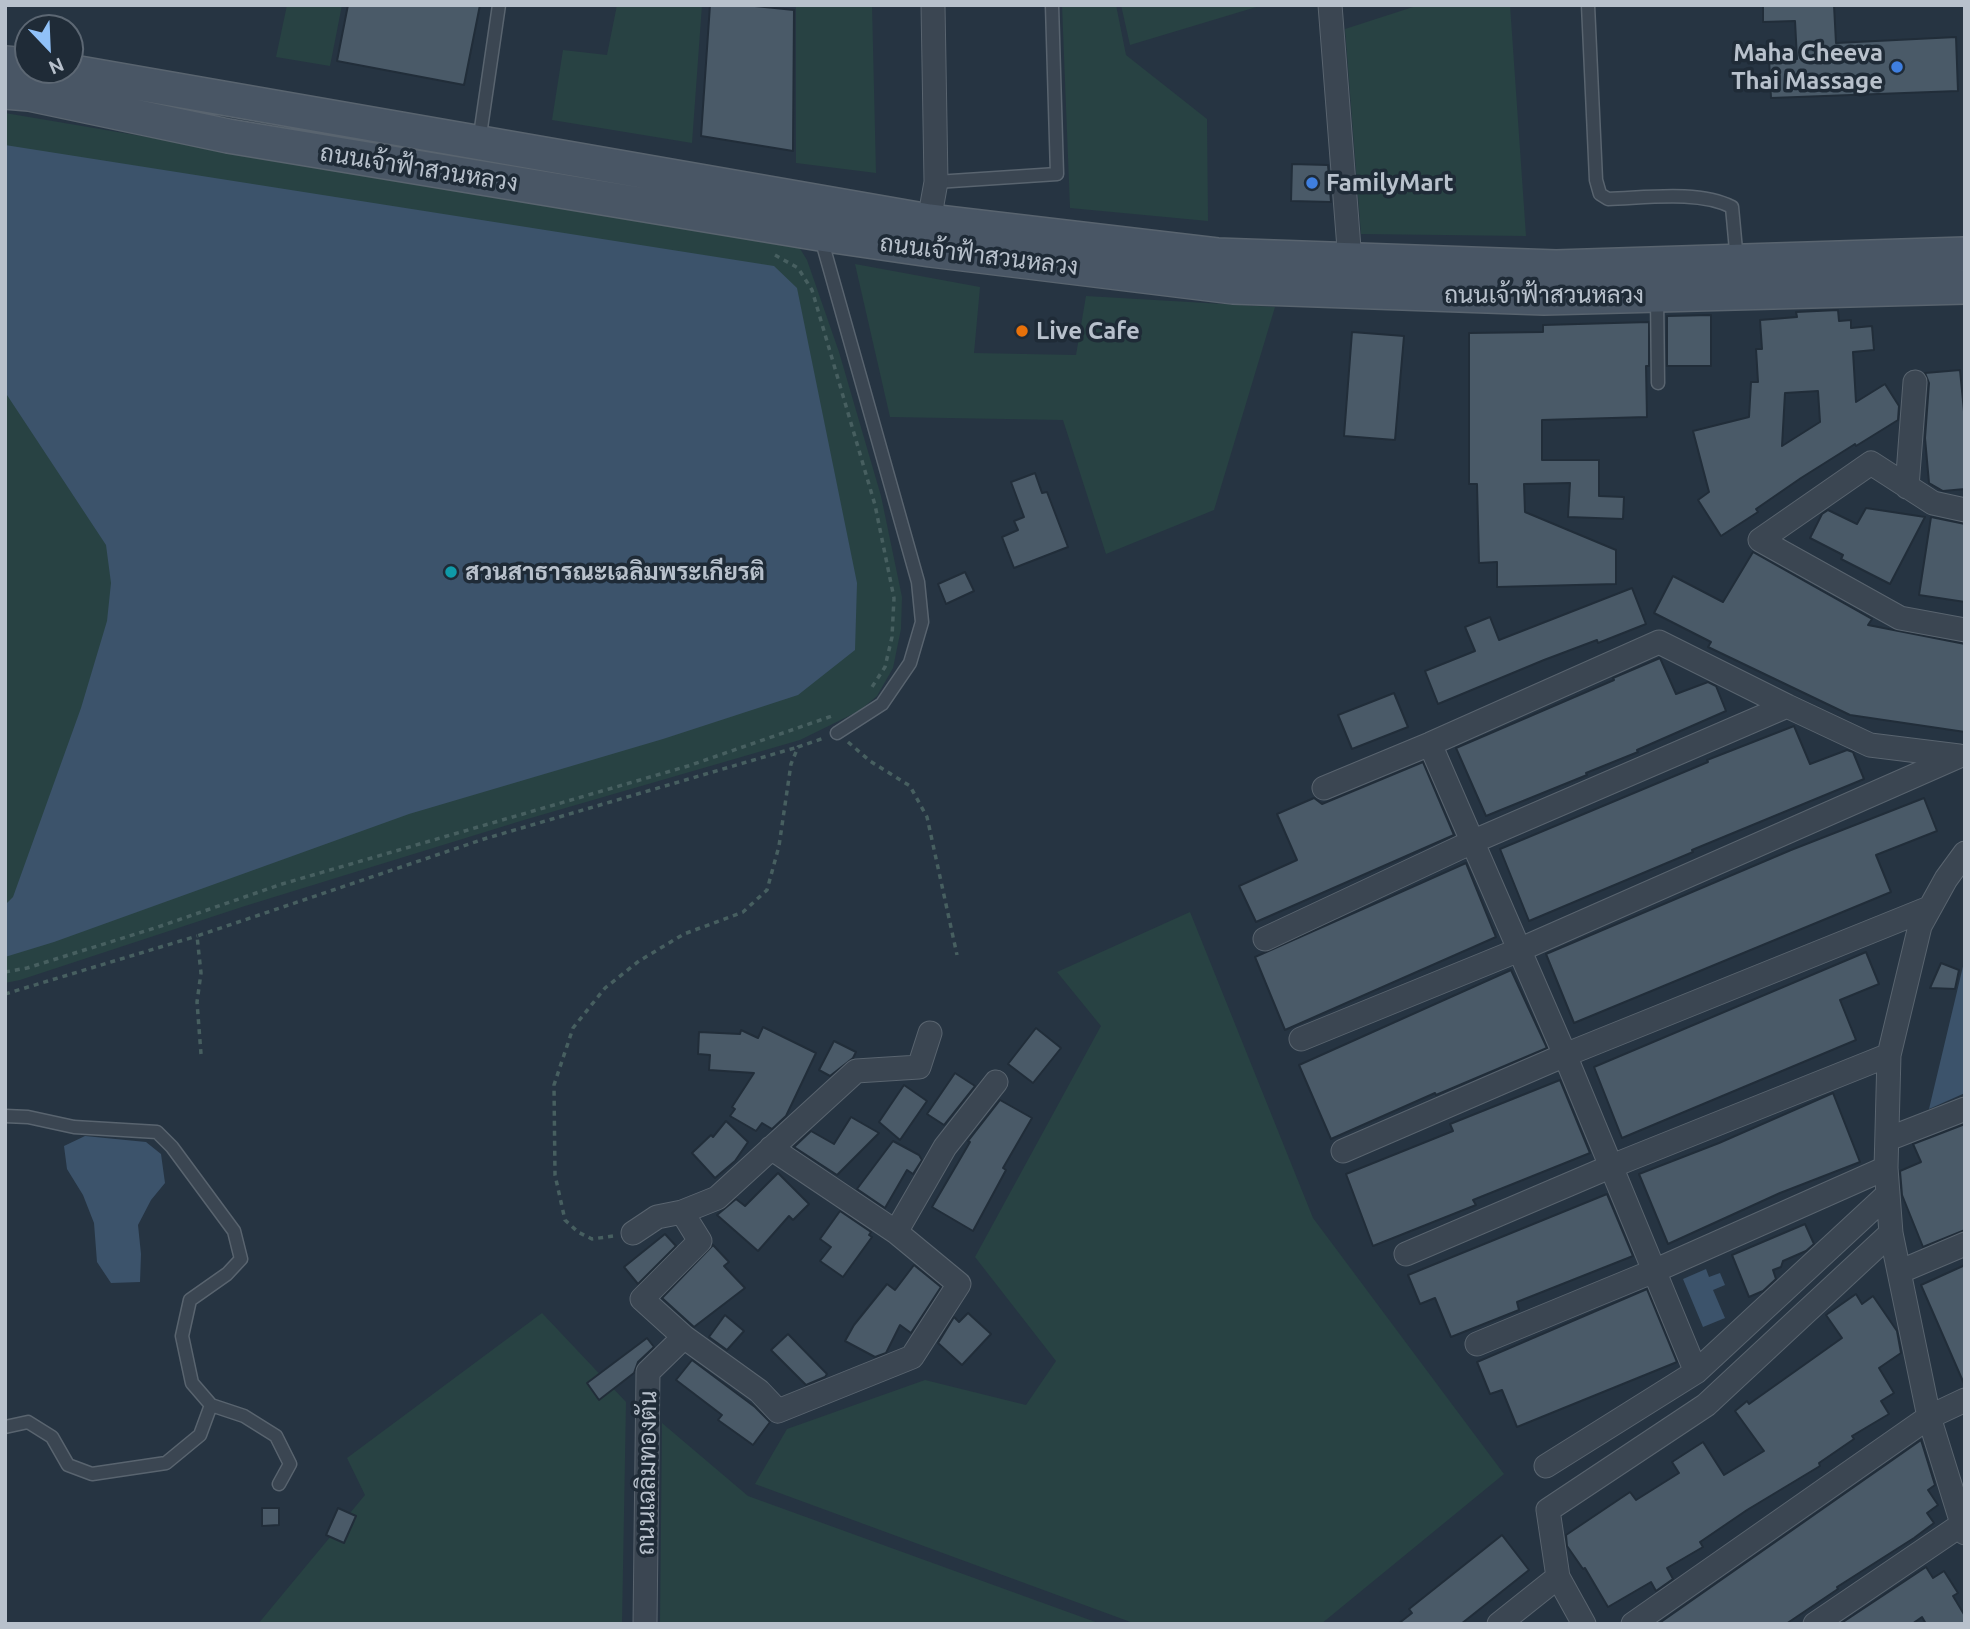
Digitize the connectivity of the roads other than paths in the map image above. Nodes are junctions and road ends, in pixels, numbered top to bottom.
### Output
1 (499, 5) edge
2 (933, 5) edge
3 (1052, 5) edge
4 (1330, 5) edge
5 (1588, 5) edge
6 (84, 74) edge
7 (5, 92) edge
8 (237, 101) junction
9 (228, 136) junction
10 (479, 143) junction
11 (936, 182) junction
12 (929, 221) junction
13 (820, 234) junction
14 (1958, 254) edge
15 (1350, 261) junction
16 (1737, 261) junction
17 (1958, 288) edge
18 (1657, 295) junction
19 (1915, 382) dead end
20 (1658, 383) dead end
21 (1907, 487) junction
22 (1965, 510) edge
23 (1965, 630) edge
24 (1787, 706) junction
25 (837, 733) road end
26 (1430, 744) junction
27 (1962, 757) edge
28 (1324, 788) dead end
29 (1472, 842) junction
30 (1965, 853) edge
31 (1956, 880) edge
32 (1929, 908) junction
33 (1265, 939) dead end
34 (1519, 950) junction
35 (930, 1032) dead end
36 (1301, 1039) dead end
37 (1565, 1055) junction
38 (1889, 1055) junction
39 (996, 1082) dead end
40 (1965, 1109) edge
41 (5, 1116) edge
42 (1888, 1139) junction
43 (771, 1148) junction
44 (1343, 1151) dead end
45 (1612, 1166) junction
46 (1886, 1168) junction
47 (1887, 1195) junction
48 (681, 1212) junction
49 (633, 1233) road end
50 (896, 1233) junction
51 (1891, 1233) junction
52 (1965, 1244) edge
53 (1406, 1254) dead end
54 (1654, 1271) junction
55 (1899, 1272) junction
56 (684, 1337) junction
57 (1477, 1344) dead end
58 (1696, 1372) junction
59 (1965, 1400) edge
60 (211, 1405) junction
61 (1928, 1417) junction
62 (5, 1427) edge
63 (1546, 1466) dead end
64 (279, 1484) dead end
65 (1963, 1529) edge
66 (1558, 1577) junction
67 (645, 1624) edge
68 (1499, 1624) edge
69 (1584, 1624) edge
70 (1633, 1624) edge
71 (1815, 1624) edge

1 - 10 lane
2 - 11 street
3 - 11 lane
4 - 15 street
5 - 16 lane
6 - 8 main road, ถนนเจ้าฟ้าสวนหลวง
7 - 9 main road, ถนนเจ้าฟ้าสวนหลวง
8 - 9 main road
8 - 10 main road, ถนนเจ้าฟ้าสวนหลวง
9 - 13 main road, ถนนเจ้าฟ้าสวนหลวง
10 - 12 main road, ถนนเจ้าฟ้าสวนหลวง
11 - 12 street
12 - 15 main road, ถนนเจ้าฟ้าสวนหลวง
13 - 18 main road, ถนนเจ้าฟ้าสวนหลวง
13 - 25 lane
14 - 16 main road, ถนนเจ้าฟ้าสวนหลวง
14 - 17 main road
15 - 16 main road, ถนนเจ้าฟ้าสวนหลวง
17 - 18 main road, ถนนเจ้าฟ้าสวนหลวง
18 - 20 lane
19 - 21 street
21 - 22 street
21 - 23 street
24 - 26 street
24 - 27 street
24 - 29 street
26 - 28 street
26 - 29 street
27 - 34 street
29 - 33 street
29 - 34 street
30 - 31 street
31 - 32 street
32 - 37 street
32 - 38 street
34 - 36 street
34 - 37 street
35 - 43 street
37 - 44 street
37 - 45 street
38 - 42 street
38 - 45 street
39 - 50 street
40 - 42 street
41 - 60 lane
42 - 46 street
43 - 48 street
43 - 50 street
45 - 53 street
45 - 54 street
46 - 47 street
46 - 54 street
47 - 51 street
47 - 58 street
48 - 49 street
48 - 56 street
50 - 56 street
51 - 55 street
51 - 66 street
52 - 55 street
54 - 57 street
54 - 58 street
55 - 61 street
56 - 67 street, ถนนเฉลิมทองตัน
58 - 63 street
59 - 61 street
60 - 62 lane
60 - 64 lane
61 - 65 street
61 - 70 street
65 - 71 street
66 - 68 street
66 - 69 street

